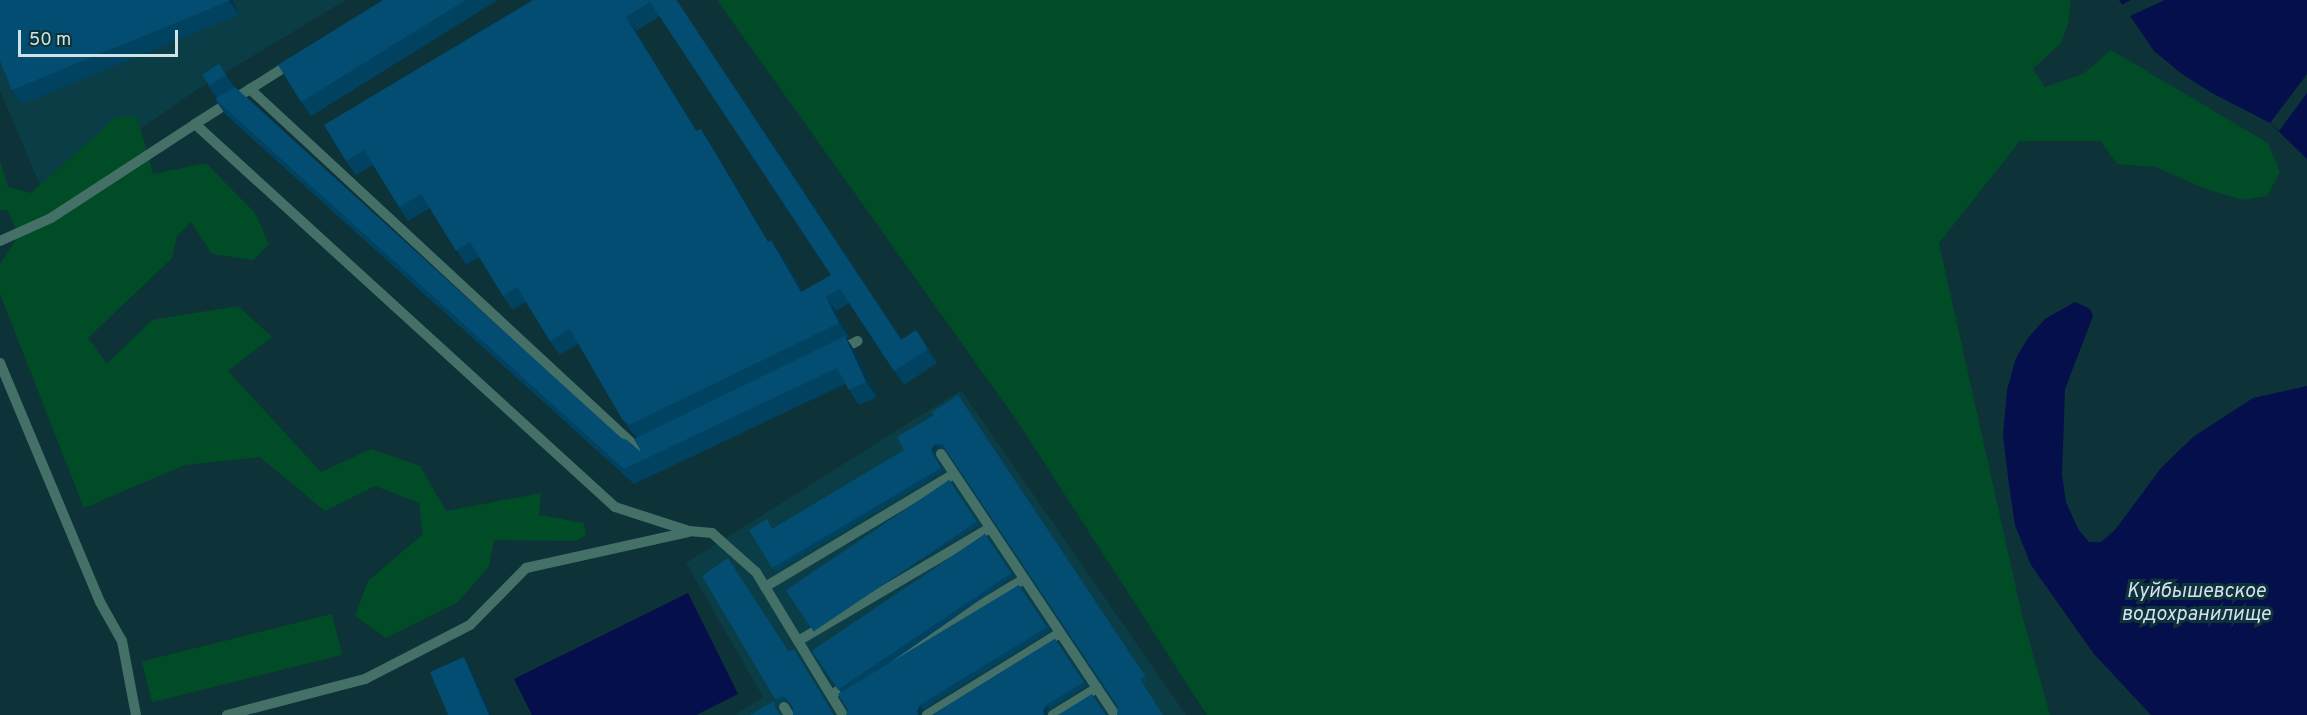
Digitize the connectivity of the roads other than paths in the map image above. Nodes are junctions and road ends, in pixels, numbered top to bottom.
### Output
1 (300, 57) edge
2 (250, 90) junction
3 (195, 124) junction
4 (0, 241) edge
5 (858, 341) dead end
6 (827, 356) edge
7 (0, 363) edge
8 (661, 437) edge
9 (941, 454) dead end
10 (954, 474) junction
11 (990, 528) junction
12 (689, 531) junction
13 (1024, 579) junction
14 (765, 587) junction
15 (1060, 633) junction
16 (798, 641) junction
17 (1097, 688) junction
18 (831, 695) junction
19 (136, 715) edge
20 (227, 715) edge
21 (843, 715) edge
22 (927, 715) edge
23 (1053, 715) edge
24 (1115, 715) edge

1 - 2 lane
2 - 3 lane
2 - 8 lane
3 - 4 lane
3 - 12 lane
5 - 6 lane
7 - 19 lane
9 - 10 lane
10 - 11 lane
10 - 14 lane
11 - 13 lane
11 - 16 lane
12 - 14 lane
12 - 20 lane
13 - 15 lane
13 - 18 lane
14 - 16 lane
15 - 17 lane
15 - 22 lane
16 - 18 lane
17 - 23 lane
17 - 24 lane
18 - 21 lane

